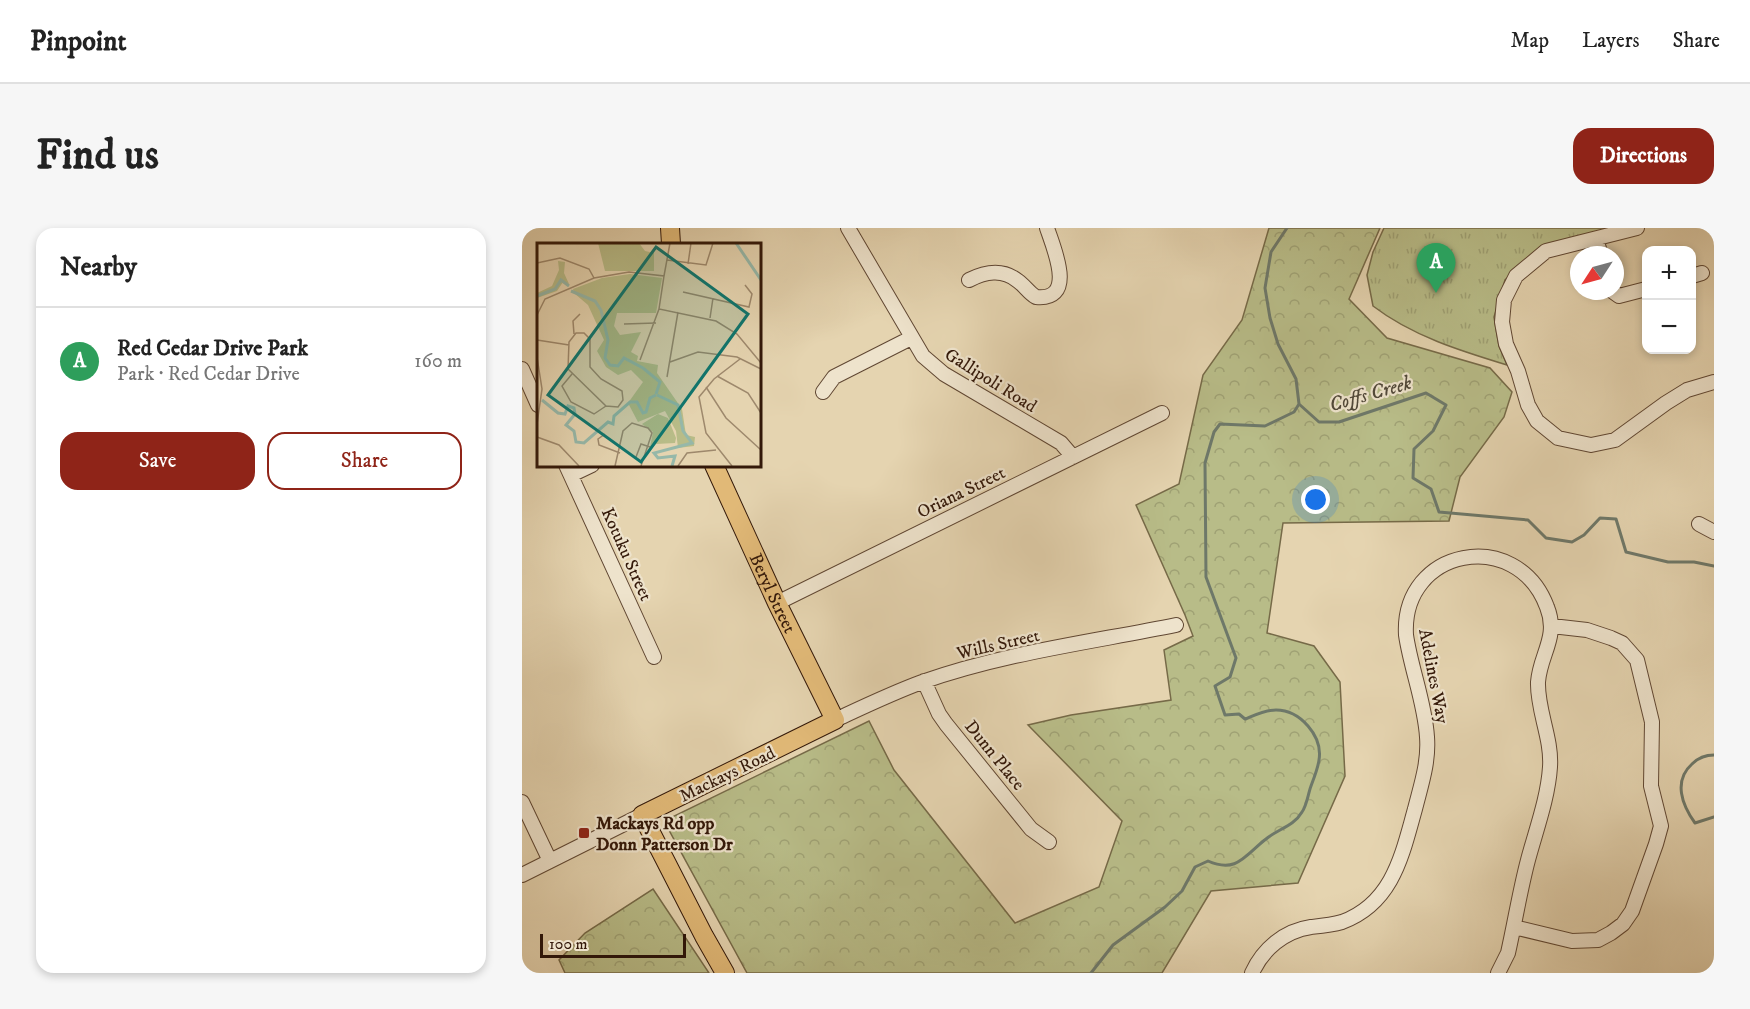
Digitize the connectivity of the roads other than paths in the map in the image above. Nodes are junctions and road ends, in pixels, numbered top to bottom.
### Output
1 (670, 228) edge
2 (848, 228) edge
3 (1047, 228) edge
4 (1637, 228) edge
5 (1596, 239) junction
6 (671, 243) edge
7 (1598, 246) edge
8 (969, 280) dead end
9 (1642, 290) edge
10 (1624, 295) edge
11 (911, 338) junction
12 (522, 369) edge
13 (1714, 382) edge
14 (823, 392) dead end
15 (537, 403) edge
16 (1162, 413) dead end
17 (1073, 457) junction
18 (587, 466) edge
19 (714, 466) edge
20 (569, 470) edge
21 (1699, 524) dead end
22 (1714, 532) edge
23 (777, 603) junction
24 (1176, 626) dead end
25 (1552, 626) junction
26 (654, 657) dead end
27 (924, 681) junction
28 (835, 720) junction
29 (522, 802) edge
30 (642, 815) junction
31 (1049, 842) dead end
32 (550, 861) junction
33 (522, 875) edge
34 (1514, 927) junction
35 (725, 973) edge
36 (1252, 973) edge
37 (1498, 973) edge

1 - 6 main road
2 - 11 street, Gallipoli Road
3 - 8 street
4 - 5 street
5 - 7 street
5 - 13 street
9 - 10 street
11 - 14 street
11 - 17 street, Gallipoli Road
12 - 15 street
16 - 17 street, Oriana Street
17 - 23 street, Oriana Street
18 - 20 street
19 - 23 main road, Beryl Street
20 - 26 street, Kotuku Street
21 - 22 street
23 - 28 main road, Beryl Street
24 - 27 street, Wills Street
25 - 34 street, Adelines Way
25 - 34 street
25 - 36 street, Adelines Way
27 - 28 street, Wills Street
27 - 31 street, Dunn Place
28 - 30 main road, Mackays Road
29 - 32 street
30 - 32 street, Mackays Road
30 - 35 main road
32 - 33 street, Mackays Road
34 - 37 street, Adelines Way

